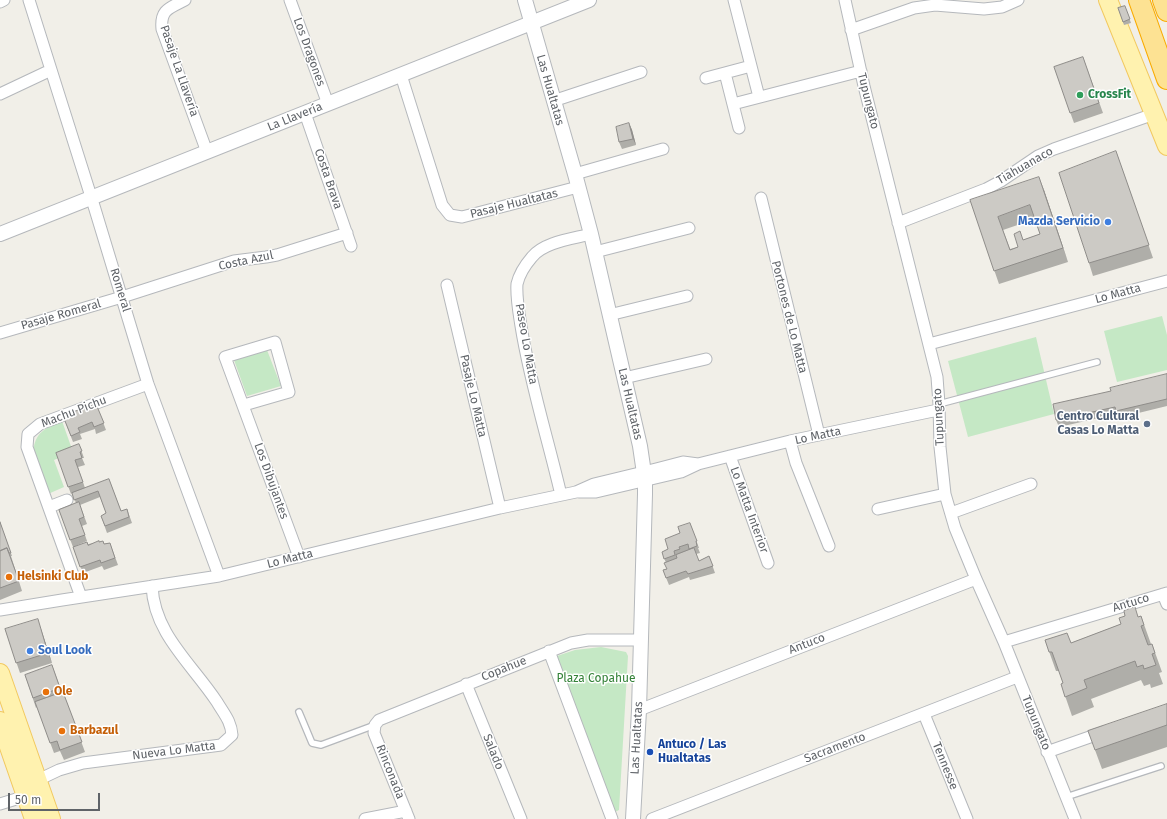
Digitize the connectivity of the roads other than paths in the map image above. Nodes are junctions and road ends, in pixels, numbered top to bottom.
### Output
1 (4, 0) edge
2 (29, 0) edge
3 (185, 0) edge
4 (290, 0) edge
5 (525, 0) edge
6 (589, 0) edge
7 (734, 0) edge
8 (845, 0) edge
9 (1018, 0) edge
10 (1108, 0) edge
11 (1139, 0) edge
12 (1163, 0) edge
13 (0, 2) edge
14 (1167, 11) edge
15 (532, 23) junction
16 (851, 30) junction
17 (751, 66) junction
18 (51, 70) junction
19 (861, 71) junction
20 (640, 72) dead end
21 (725, 73) junction
22 (401, 75) junction
23 (706, 78) dead end
24 (1167, 79) edge
25 (0, 94) edge
26 (759, 97) junction
27 (554, 101) junction
28 (328, 104) junction
29 (733, 104) junction
30 (305, 113) junction
31 (1154, 114) junction
32 (739, 128) dead end
33 (1167, 146) edge
34 (663, 149) dead end
35 (207, 152) junction
36 (576, 181) junction
37 (92, 198) junction
38 (761, 198) dead end
39 (898, 222) junction
40 (689, 228) dead end
41 (347, 233) junction
42 (0, 234) edge
43 (591, 234) junction
44 (351, 246) dead end
45 (595, 252) junction
46 (1167, 281) edge
47 (447, 285) dead end
48 (687, 296) dead end
49 (122, 297) junction
50 (609, 315) junction
51 (0, 333) edge
52 (929, 344) junction
53 (706, 359) dead end
54 (1097, 362) dead end
55 (624, 378) junction
56 (148, 384) junction
57 (244, 405) junction
58 (938, 407) junction
59 (819, 435) junction
60 (790, 441) junction
61 (730, 456) junction
62 (644, 476) junction
63 (1031, 484) dead end
64 (945, 494) junction
65 (561, 495) junction
66 (67, 500) dead end
67 (49, 507) junction
68 (500, 508) junction
69 (878, 509) dead end
70 (951, 513) junction
71 (830, 546) dead end
72 (299, 557) junction
73 (768, 563) dead end
74 (219, 576) junction
75 (976, 579) junction
76 (152, 586) junction
77 (81, 597) junction
78 (1166, 597) edge
79 (0, 610) edge
80 (640, 640) junction
81 (1004, 642) junction
82 (549, 651) junction
83 (0, 673) edge
84 (1017, 677) junction
85 (466, 684) junction
86 (639, 710) junction
87 (299, 712) dead end
88 (924, 714) junction
89 (0, 722) edge
90 (375, 725) junction
91 (1115, 728) edge
92 (1047, 752) junction
93 (1161, 766) dead end
94 (38, 780) junction
95 (26, 796) junction
96 (1066, 797) junction
97 (0, 804) edge
98 (408, 815) edge
99 (964, 818) edge
100 (34, 819) edge
101 (51, 819) edge
102 (365, 819) edge
103 (521, 819) edge
104 (612, 819) edge
105 (633, 819) edge
106 (652, 819) edge
107 (1075, 819) edge

1 - 13 street
2 - 18 street, Romeral
3 - 35 street, Pasaje La Llavería
4 - 28 street, Los Dragones
5 - 15 street, Las Hualtatas
6 - 15 street, La Llavería
7 - 17 street
8 - 16 street, Tupungato
9 - 16 street
10 - 31 main road
11 - 24 highway
12 - 14 highway
15 - 22 street, La Llavería
15 - 27 street, Las Hualtatas
16 - 19 street, Tupungato
17 - 21 street
17 - 26 street
18 - 25 street
18 - 37 street, Romeral
19 - 26 street
19 - 39 street, Tupungato
20 - 27 street
21 - 23 street
21 - 29 street
22 - 28 street, La Llavería
22 - 36 street, Pasaje Hualtatas
26 - 29 street
27 - 36 street, Las Hualtatas
28 - 30 street, La Llavería
29 - 32 street
30 - 35 street, La Llavería
30 - 41 street, Costa Brava
31 - 33 main road
31 - 39 street, Tiahuanaco
34 - 36 street, Pasaje Hualtatas
35 - 37 street, La Llavería
36 - 43 street, Las Hualtatas
37 - 42 street, La Llavería
37 - 49 street, Romeral
38 - 59 street, Portones de Lo Matta
39 - 52 street, Tupungato
40 - 45 street
41 - 44 street, Costa Brava
41 - 49 street, Costa Azul
43 - 45 street, Las Hualtatas
43 - 65 street, Paseo Lo Matta
45 - 50 street, Las Hualtatas
46 - 52 street, Lo Matta
47 - 68 street, Pasaje Lo Matta
48 - 50 street
49 - 51 street, Pasaje Romeral
49 - 56 street, Romeral
50 - 55 street, Las Hualtatas
52 - 58 street, Tupungato
53 - 55 street
54 - 58 lane
55 - 62 street, Las Hualtatas
56 - 67 street, Machu Pichu
56 - 74 street, Romeral
57 - 57 street, Los Dibujantes
57 - 72 street, Los Dibujantes
58 - 59 street, Lo Matta
58 - 64 street, Tupungato
59 - 60 street, Lo Matta
60 - 61 street, Lo Matta
60 - 71 street
61 - 62 street, Lo Matta
61 - 73 street, Lo Matta Interior
62 - 65 street, Lo Matta
62 - 80 street, Las Hualtatas
63 - 70 street
64 - 69 street
64 - 70 street, Tupungato
65 - 68 street, Lo Matta
66 - 67 street
67 - 77 street, Machu Pichu
68 - 72 street, Lo Matta
70 - 75 street, Tupungato
72 - 74 street, Lo Matta
74 - 76 street, Lo Matta
75 - 81 street, Tupungato
75 - 86 street, Antuco
76 - 77 street, Lo Matta
76 - 94 street, Nueva Lo Matta
77 - 79 street, Lo Matta
78 - 81 street, Antuco
80 - 82 street, Copahue
80 - 86 street, Las Hualtatas
81 - 84 street, Tupungato
82 - 85 street, Copahue
82 - 104 street
83 - 94 main road
84 - 88 street, Sacramento
84 - 92 street, Tupungato
85 - 90 street, Copahue
85 - 103 street, Salado
86 - 105 street, Las Hualtatas
87 - 90 lane
88 - 99 street, Tennesse
88 - 106 street, Sacramento
89 - 95 main road
90 - 98 street, Rinconada
91 - 92 street
92 - 96 street, Tupungato
93 - 96 lane
94 - 101 main road
95 - 97 street
95 - 100 main road
96 - 107 street, Tupungato
98 - 102 street

